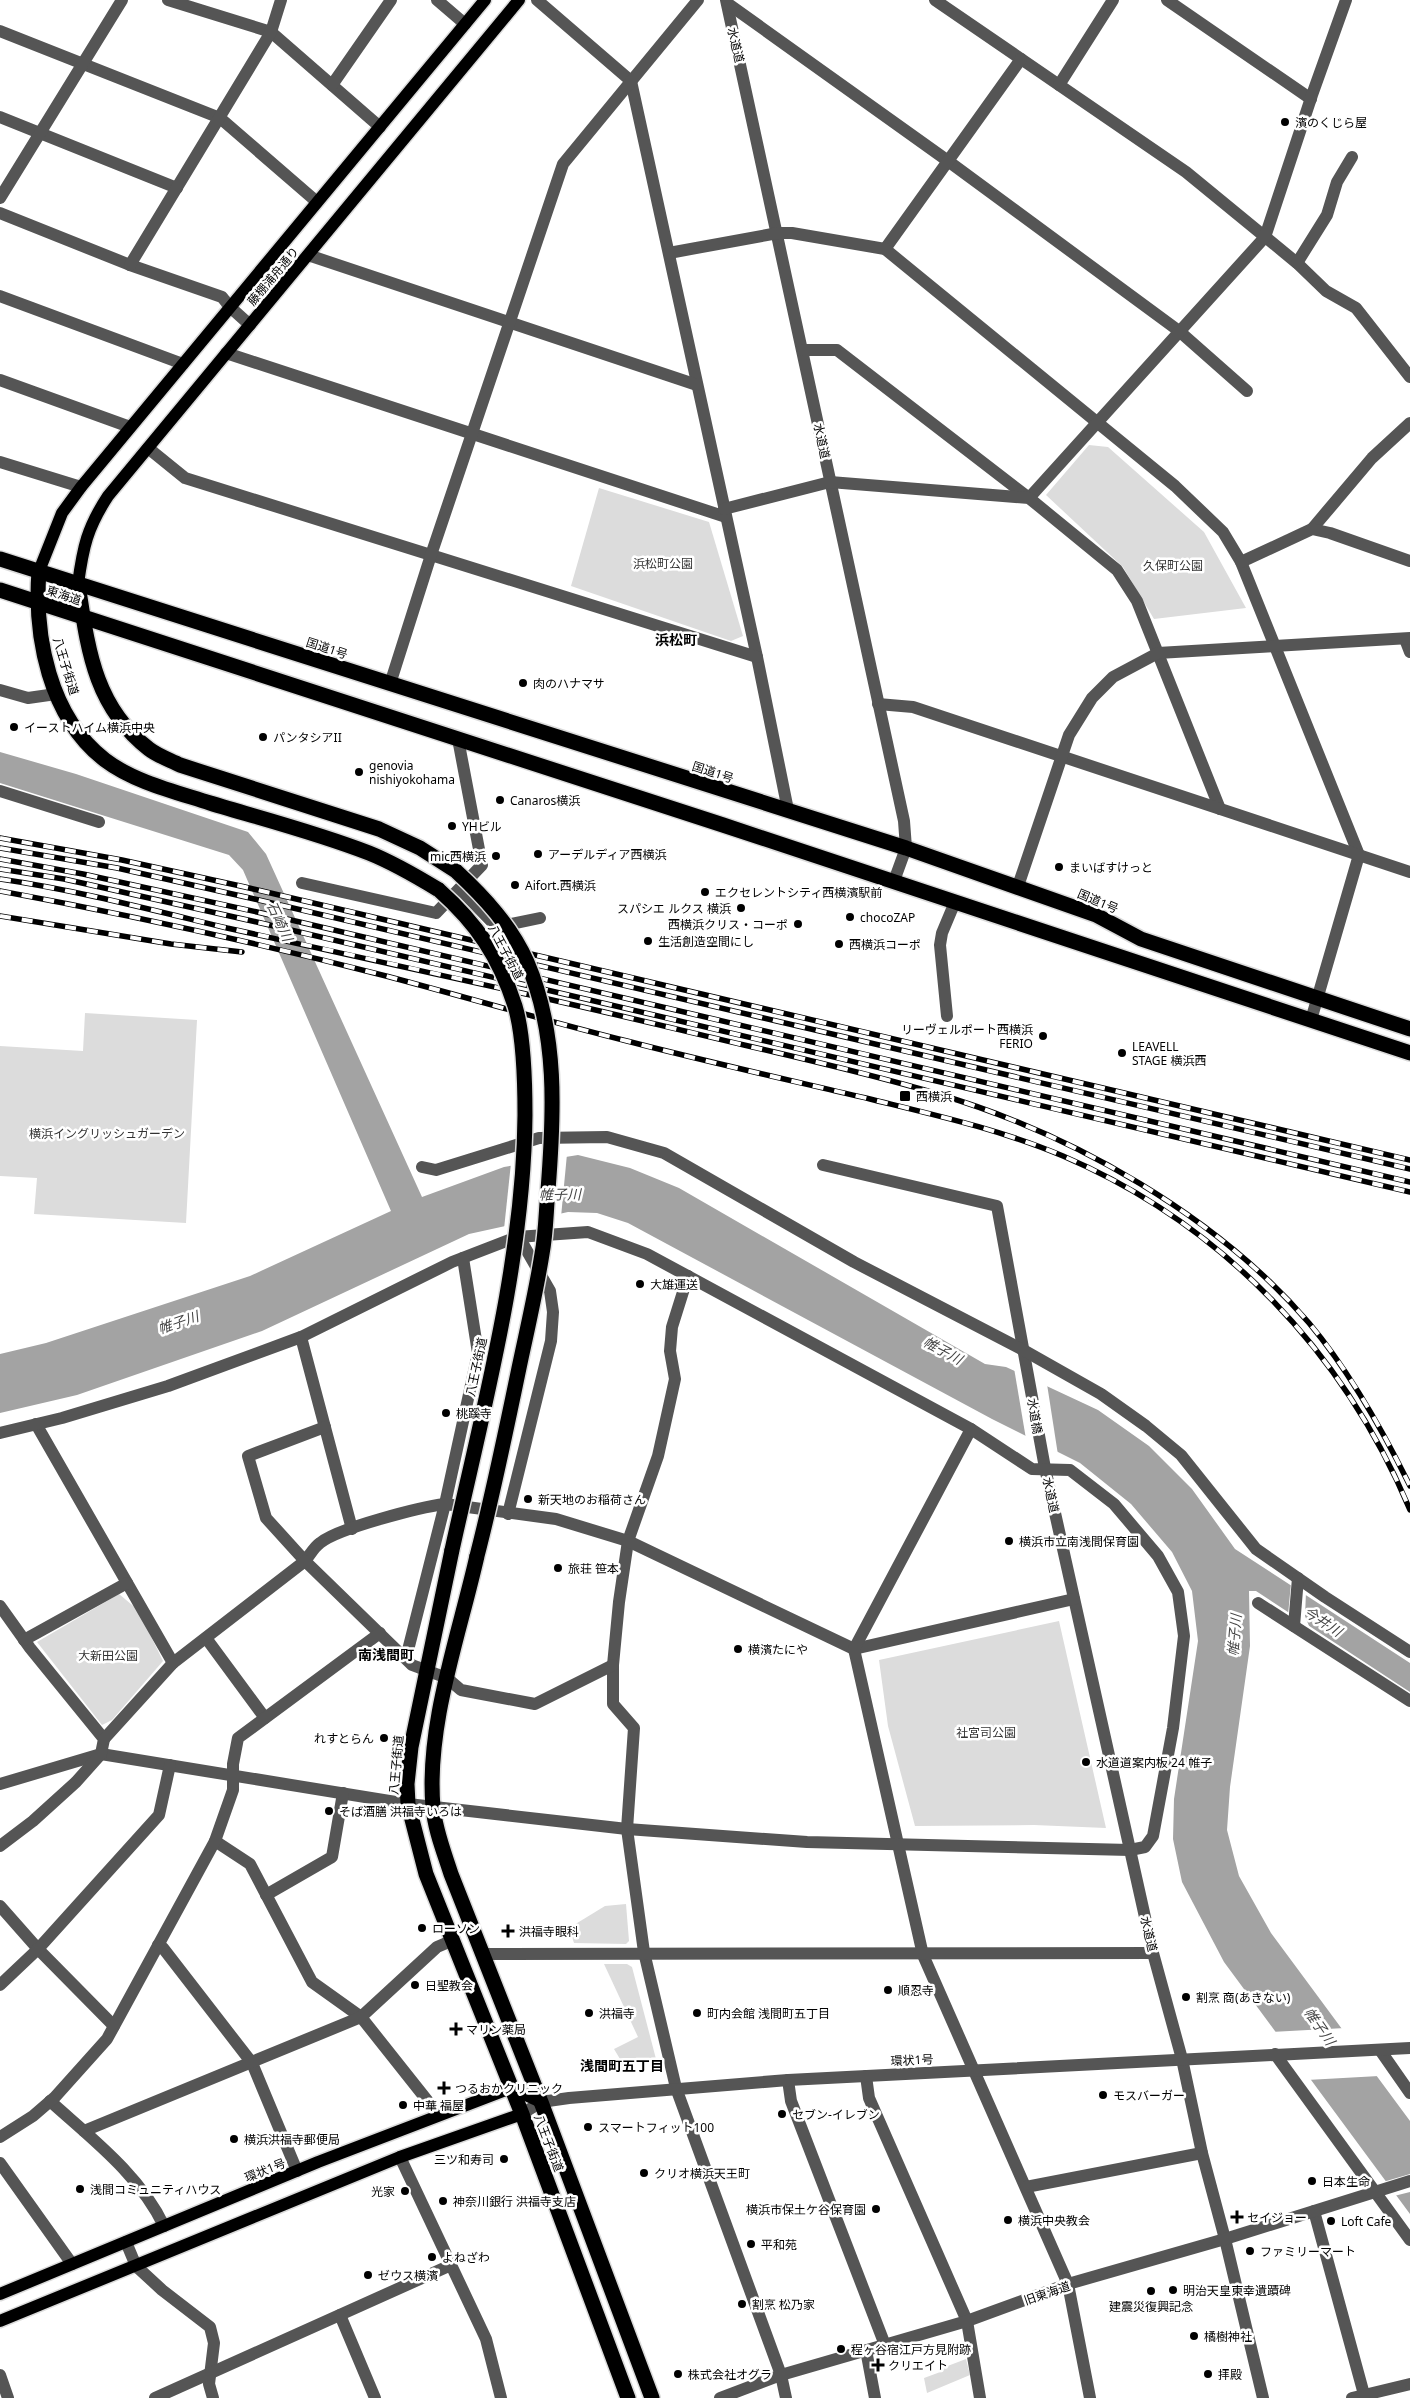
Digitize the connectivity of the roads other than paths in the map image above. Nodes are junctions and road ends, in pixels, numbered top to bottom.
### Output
1 (122, 0) edge
2 (168, 0) edge
3 (281, 0) edge
4 (391, 0) edge
5 (437, 0) edge
6 (485, 0) edge
7 (519, 0) edge
8 (537, 0) edge
9 (698, 0) edge
10 (935, 0) edge
11 (1113, 0) edge
12 (1167, 0) edge
13 (1346, 0) edge
14 (726, 2) edge
15 (465, 24) junction
16 (0, 32) edge
17 (271, 32) junction
18 (1021, 59) junction
19 (83, 63) junction
20 (631, 81) junction
21 (332, 85) junction
22 (1059, 85) junction
23 (1311, 99) junction
24 (0, 117) edge
25 (220, 118) junction
26 (380, 127) junction
27 (40, 133) junction
28 (1352, 157) dead end
29 (948, 161) junction
30 (177, 188) junction
31 (0, 198) edge
32 (317, 202) junction
33 (0, 213) edge
34 (778, 233) junction
35 (1266, 237) junction
36 (885, 249) junction
37 (668, 253) junction
38 (308, 255) junction
39 (1297, 263) junction
40 (130, 265) junction
41 (0, 296) edge
42 (230, 307) junction
43 (510, 321) junction
44 (250, 325) junction
45 (1179, 332) junction
46 (802, 350) junction
47 (226, 353) junction
48 (183, 364) junction
49 (1410, 377) edge
50 (0, 380) edge
51 (697, 385) junction
52 (1247, 391) dead end
53 (1096, 423) junction
54 (1410, 423) edge
55 (130, 428) junction
56 (472, 434) junction
57 (148, 448) junction
58 (0, 462) edge
59 (830, 482) junction
60 (81, 487) junction
61 (1029, 498) junction
62 (725, 513) junction
63 (1312, 530) junction
64 (431, 555) junction
65 (0, 559) edge
66 (1410, 561) edge
67 (1240, 562) junction
68 (38, 571) junction
69 (78, 584) junction
70 (0, 590) edge
71 (36, 601) junction
72 (83, 616) junction
73 (1407, 639) edge
74 (1274, 646) junction
75 (1410, 652) edge
76 (1158, 653) junction
77 (757, 657) junction
78 (390, 684) junction
79 (0, 690) edge
80 (56, 694) junction
81 (878, 704) junction
82 (458, 739) junction
83 (1060, 756) junction
84 (0, 791) edge
85 (1220, 809) junction
86 (788, 810) junction
87 (99, 822) dead end
88 (906, 848) junction
89 (1359, 855) junction
90 (1410, 872) edge
91 (894, 881) junction
92 (302, 884) dead end
93 (1018, 886) junction
94 (460, 889) junction
95 (955, 902) junction
96 (540, 918) dead end
97 (1318, 998) junction
98 (947, 1016) dead end
99 (1311, 1020) junction
100 (1410, 1029) edge
101 (1410, 1053) edge
102 (823, 1165) dead end
103 (422, 1167) dead end
104 (520, 1237) junction
105 (463, 1258) junction
106 (688, 1276) junction
107 (301, 1337) junction
108 (1025, 1351) junction
109 (36, 1424) junction
110 (325, 1427) junction
111 (971, 1430) junction
112 (0, 1432) edge
113 (1044, 1468) junction
114 (445, 1504) junction
115 (508, 1514) junction
116 (352, 1528) junction
117 (628, 1541) junction
118 (305, 1561) junction
119 (1298, 1578) junction
120 (127, 1583) junction
121 (1074, 1600) junction
122 (1258, 1603) dead end
123 (0, 1606) edge
124 (1294, 1626) junction
125 (380, 1633) junction
126 (206, 1638) junction
127 (24, 1640) junction
128 (854, 1649) junction
129 (1410, 1652) edge
130 (406, 1658) junction
131 (173, 1664) junction
132 (613, 1665) junction
133 (428, 1672) junction
134 (447, 1678) junction
135 (1410, 1701) edge
136 (265, 1718) junction
137 (104, 1739) junction
138 (101, 1754) junction
139 (170, 1765) junction
140 (232, 1776) junction
141 (0, 1784) edge
142 (343, 1793) junction
143 (408, 1804) junction
144 (434, 1808) junction
145 (627, 1829) junction
146 (215, 1841) junction
147 (899, 1844) junction
148 (0, 1846) edge
149 (1130, 1850) junction
150 (266, 1895) junction
151 (0, 1906) edge
152 (452, 1941) junction
153 (158, 1945) junction
154 (38, 1949) junction
155 (644, 1952) junction
156 (1152, 1953) junction
157 (482, 1954) junction
158 (923, 1954) junction
159 (0, 1985) edge
160 (361, 2017) junction
161 (114, 2026) junction
162 (1410, 2048) edge
163 (1375, 2050) junction
164 (1280, 2053) junction
165 (1182, 2059) junction
166 (252, 2063) junction
167 (975, 2070) junction
168 (866, 2076) junction
169 (788, 2080) junction
170 (511, 2088) junction
171 (676, 2088) junction
172 (1410, 2092) edge
173 (50, 2101) junction
174 (541, 2102) junction
175 (438, 2114) junction
176 (522, 2114) junction
177 (84, 2131) junction
178 (0, 2137) edge
179 (1202, 2154) junction
180 (400, 2158) junction
181 (0, 2163) edge
182 (297, 2171) junction
183 (1410, 2181) edge
184 (1026, 2187) junction
185 (1375, 2192) junction
186 (1314, 2211) junction
187 (164, 2226) junction
188 (1225, 2239) junction
189 (1410, 2240) edge
190 (126, 2242) junction
191 (72, 2264) junction
192 (451, 2265) junction
193 (136, 2266) junction
194 (1068, 2284) junction
195 (0, 2294) edge
196 (340, 2314) junction
197 (0, 2321) edge
198 (966, 2321) junction
199 (885, 2345) junction
200 (866, 2350) junction
201 (210, 2374) junction
202 (0, 2375) edge
203 (781, 2375) junction
204 (1410, 2384) edge
205 (1361, 2397) edge
206 (8, 2398) edge
207 (155, 2398) edge
208 (213, 2398) edge
209 (375, 2398) edge
210 (501, 2398) edge
211 (628, 2398) edge
212 (652, 2398) edge
213 (720, 2398) edge
214 (786, 2398) edge
215 (875, 2398) edge
216 (980, 2398) edge
217 (1090, 2398) edge
218 (1263, 2398) edge

1 - 19 street
2 - 17 street
3 - 17 street
4 - 21 street
5 - 15 street
6 - 15 main road, 藤棚浦舟通り
7 - 38 main road, 藤棚浦舟通り
8 - 20 street
9 - 20 street
10 - 18 street
11 - 22 street
12 - 23 street
13 - 23 street
14 - 29 street
14 - 34 street, 水道道
15 - 26 main road, 藤棚浦舟通り
16 - 19 street
17 - 21 street
17 - 25 street
18 - 22 street
18 - 29 street
19 - 25 street
19 - 27 street
20 - 37 street
20 - 43 street
21 - 26 street
22 - 35 street
23 - 35 street
24 - 27 street
25 - 30 street
25 - 32 street
26 - 32 main road, 藤棚浦舟通り
27 - 30 street
27 - 31 street
28 - 39 street
29 - 36 street
29 - 45 street
30 - 40 street
32 - 42 main road, 藤棚浦舟通り
33 - 40 street
34 - 36 street
34 - 37 street
34 - 46 street, 水道道
35 - 39 street
35 - 45 street
36 - 53 street
37 - 51 street
38 - 43 street
38 - 44 main road, 藤棚浦舟通り
39 - 49 street
40 - 42 street
41 - 48 street
42 - 44 street
42 - 48 main road, 藤棚浦舟通り
43 - 51 street
43 - 56 street
44 - 47 main road, 藤棚浦舟通り
45 - 52 street
45 - 53 street
46 - 59 street, 水道道
46 - 61 street
47 - 56 street
47 - 57 main road, 藤棚浦舟通り
48 - 55 main road, 藤棚浦舟通り
50 - 55 street
51 - 62 street
53 - 61 street
53 - 67 street
54 - 63 street
55 - 60 main road, 藤棚浦舟通り
56 - 62 street
56 - 64 street
57 - 64 street
57 - 69 main road, 藤棚浦舟通り
58 - 60 street
59 - 61 street
59 - 62 street
59 - 81 street, 水道道
60 - 68 main road, 藤棚浦舟通り
61 - 76 street
62 - 77 street
63 - 66 street
63 - 67 street
64 - 77 street
64 - 78 street
65 - 68 highway, 国道1号
67 - 74 street
68 - 69 highway, 国道1号
68 - 71 highway, 八王子街道
69 - 72 highway, 八王子街道
69 - 78 highway, 国道1号
70 - 71 highway
71 - 72 highway, 東海道
71 - 80 highway, 八王子街道
72 - 82 highway
72 - 134 highway, 八王子街道, bridge
73 - 74 street
73 - 75 street
74 - 76 street
74 - 89 street
76 - 83 street
76 - 85 street
77 - 86 street
78 - 86 highway, 国道1号
79 - 80 street
80 - 133 highway, 八王子街道, bridge
81 - 83 street
81 - 88 street, 水道道
82 - 91 highway
82 - 94 street
83 - 85 street
83 - 93 street
84 - 87 street
85 - 89 street
86 - 88 highway, 国道1号
88 - 91 street, 水道道
88 - 93 highway, 国道1号
89 - 90 street
89 - 97 street
91 - 95 highway
92 - 94 street
93 - 97 highway, 国道1号
94 - 96 street
95 - 98 street
95 - 99 highway
97 - 99 street
97 - 100 highway, 国道1号
99 - 101 highway
102 - 108 street, 水道橋
103 - 108 street
104 - 105 street
104 - 106 street
104 - 115 street
105 - 107 street
105 - 114 street
106 - 111 street
106 - 117 street
107 - 109 street
107 - 110 street
108 - 113 street, 水道橋
108 - 119 street
109 - 112 street
109 - 120 street
110 - 116 street
110 - 118 street
111 - 113 street
111 - 128 street
113 - 121 street, 水道道
113 - 149 street
114 - 115 street
114 - 116 street
114 - 130 street
115 - 117 street
116 - 118 street
117 - 128 street
117 - 132 street
118 - 125 street
118 - 126 street
119 - 124 street
119 - 129 street
120 - 127 street
120 - 131 street
121 - 128 street
121 - 149 street, 水道道
122 - 124 street
123 - 127 street
124 - 135 street
125 - 130 street
125 - 136 street
126 - 131 street
126 - 136 street
127 - 137 street
128 - 147 street
130 - 133 street
131 - 137 street
132 - 134 street
132 - 145 street
133 - 134 street
133 - 143 highway, 八王子街道
134 - 144 highway, 八王子街道
136 - 140 street
137 - 138 street
138 - 139 street
138 - 141 street
138 - 148 street
139 - 140 street
139 - 154 street
140 - 142 street
140 - 146 street
142 - 143 street
142 - 150 street
143 - 144 street
143 - 152 highway, 八王子街道
144 - 145 street
144 - 157 highway, 八王子街道
145 - 147 street
145 - 155 street
146 - 150 street
146 - 153 street
147 - 149 street
147 - 158 street
149 - 156 street, 水道道
150 - 160 street
151 - 154 street
152 - 160 street
152 - 170 highway, 八王子街道
153 - 161 street
153 - 166 street
154 - 159 street
154 - 161 street
155 - 157 street
155 - 158 street
155 - 171 street
156 - 158 street
156 - 165 street, 水道道
157 - 174 highway, 八王子街道
158 - 167 street
160 - 166 street
160 - 175 street
161 - 173 street
162 - 163 street
163 - 164 street, 環状1号
163 - 172 street
164 - 165 street, 環状1号
164 - 185 street
165 - 167 street, 環状1号
165 - 179 street, 水道道
166 - 177 street
166 - 182 street
167 - 168 street, 環状1号
167 - 184 street
168 - 169 street, 環状1号
168 - 198 street
169 - 171 street, 環状1号
169 - 199 street
170 - 174 main road
170 - 175 main road, 環状1号
170 - 176 highway, 八王子街道
171 - 174 street, 環状1号
171 - 203 street
173 - 177 street
173 - 178 street
174 - 176 street, 環状1号
174 - 212 highway, 八王子街道
175 - 182 main road, 環状1号
176 - 180 main road, 環状1号
176 - 211 highway, 八王子街道
177 - 187 street
179 - 184 street
179 - 188 street, 水道道
180 - 192 street
180 - 193 main road, 環状1号
181 - 191 street
182 - 187 main road, 環状1号
183 - 185 street, 旧東海道
184 - 194 street
185 - 186 street, 旧東海道
185 - 189 street
186 - 188 street, 旧東海道
186 - 205 street
187 - 190 main road, 環状1号
188 - 194 street, 旧東海道
188 - 218 street, 水道道
190 - 191 main road, 環状1号
190 - 193 street
191 - 195 main road, 環状1号
192 - 196 street
192 - 210 street
193 - 197 main road, 環状1号
193 - 201 street
194 - 198 street, 旧東海道
194 - 217 street
196 - 201 street
196 - 209 street
198 - 199 street, 旧東海道
198 - 216 street
199 - 200 street, 旧東海道
200 - 203 street, 旧東海道
200 - 215 street
201 - 207 street
201 - 208 street
202 - 206 street
203 - 213 street, 旧東海道
203 - 214 street
204 - 205 street

